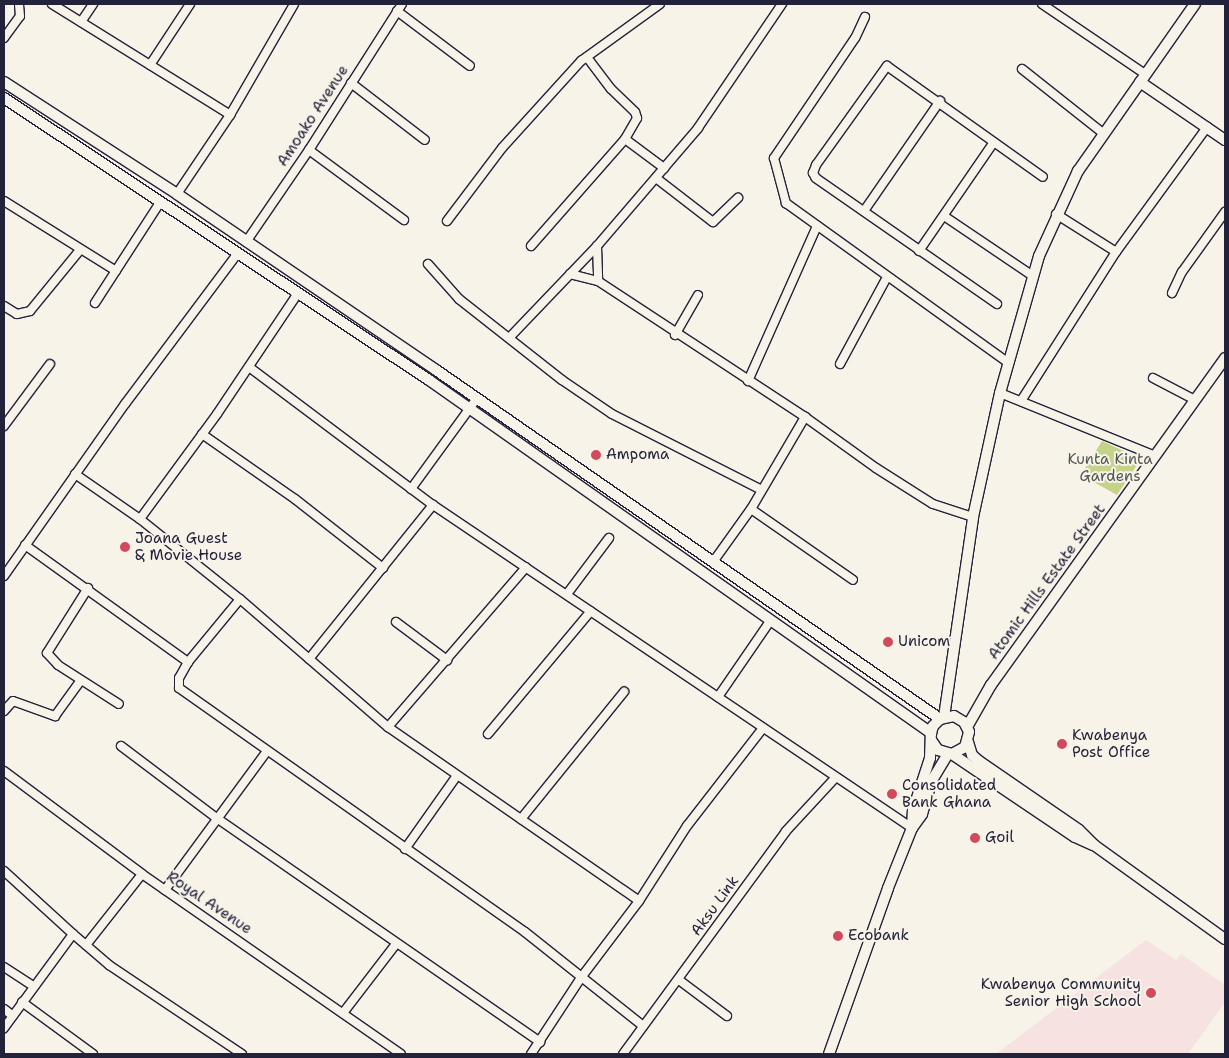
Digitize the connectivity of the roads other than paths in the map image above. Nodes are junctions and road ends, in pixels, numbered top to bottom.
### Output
1 (19, 4) edge
2 (52, 4) edge
3 (93, 4) edge
4 (190, 4) edge
5 (294, 4) edge
6 (402, 4) edge
7 (782, 4) edge
8 (1042, 4) edge
9 (1195, 4) edge
10 (657, 5) edge
11 (1051, 6) edge
12 (396, 11) junction
13 (865, 17) dead end
14 (81, 22) junction
15 (4, 38) edge
16 (587, 57) junction
17 (150, 65) junction
18 (470, 66) dead end
19 (1022, 69) dead end
20 (1143, 78) junction
21 (4, 82) edge
22 (351, 82) junction
23 (5, 101) edge
24 (940, 101) junction
25 (230, 115) junction
26 (1207, 127) junction
27 (1104, 134) junction
28 (625, 139) junction
29 (425, 140) dead end
30 (1225, 140) edge
31 (994, 142) junction
32 (309, 150) junction
33 (664, 168) junction
34 (1043, 177) dead end
35 (656, 178) junction
36 (177, 194) junction
37 (738, 198) dead end
38 (4, 201) edge
39 (161, 201) junction
40 (864, 211) junction
41 (1225, 212) edge
42 (1056, 214) junction
43 (944, 216) junction
44 (404, 220) dead end
45 (447, 221) dead end
46 (818, 226) junction
47 (246, 242) junction
48 (531, 246) dead end
49 (597, 246) junction
50 (80, 250) junction
51 (919, 252) junction
52 (1116, 252) junction
53 (238, 253) junction
54 (428, 264) dead end
55 (116, 271) junction
56 (570, 274) junction
57 (1033, 276) junction
58 (888, 277) junction
59 (598, 281) junction
60 (298, 293) junction
61 (1172, 293) dead end
62 (698, 295) dead end
63 (95, 303) dead end
64 (997, 304) dead end
65 (4, 306) edge
66 (675, 335) junction
67 (510, 337) junction
68 (1225, 358) edge
69 (1009, 363) junction
70 (50, 364) dead end
71 (840, 364) dead end
72 (249, 367) junction
73 (1153, 378) dead end
74 (748, 381) junction
75 (1000, 393) junction
76 (477, 398) junction
77 (1195, 400) junction
78 (1021, 401) junction
79 (470, 409) junction
80 (805, 417) junction
81 (4, 426) edge
82 (202, 434) junction
83 (1155, 456) junction
84 (75, 474) junction
85 (411, 489) junction
86 (760, 490) junction
87 (434, 506) junction
88 (751, 509) junction
89 (973, 517) junction
90 (140, 519) junction
91 (609, 538) dead end
92 (25, 545) junction
93 (713, 562) junction
94 (526, 567) junction
95 (383, 568) junction
96 (4, 576) edge
97 (853, 580) dead end
98 (88, 588) junction
99 (567, 594) junction
100 (240, 599) junction
101 (591, 611) junction
102 (770, 620) junction
103 (396, 622) dead end
104 (309, 659) junction
105 (447, 660) junction
106 (188, 662) junction
107 (82, 680) junction
108 (624, 692) dead end
109 (718, 697) junction
110 (119, 704) dead end
111 (4, 710) edge
112 (942, 718) junction
113 (388, 727) junction
114 (968, 727) junction
115 (763, 728) junction
116 (488, 734) dead end
117 (931, 736) junction
118 (968, 742) junction
119 (121, 746) dead end
120 (266, 751) junction
121 (950, 754) junction
122 (4, 771) edge
123 (456, 777) junction
124 (835, 778) junction
125 (218, 819) junction
126 (521, 819) junction
127 (912, 828) junction
128 (1094, 845) junction
129 (405, 849) junction
130 (4, 871) edge
131 (142, 874) junction
132 (164, 890) junction
133 (640, 901) junction
134 (73, 934) junction
135 (1225, 939) edge
136 (396, 944) junction
137 (86, 945) junction
138 (4, 966) edge
139 (580, 979) junction
140 (679, 980) junction
141 (33, 986) junction
142 (22, 1002) junction
143 (4, 1009) edge
144 (343, 1013) junction
145 (13, 1016) junction
146 (727, 1016) dead end
147 (643, 1026) junction
148 (4, 1028) edge
149 (540, 1042) junction
150 (93, 1054) edge
151 (242, 1054) edge
152 (401, 1054) edge
153 (531, 1054) edge
154 (622, 1054) edge
155 (829, 1054) edge

1 - 15 street
2 - 14 street
3 - 14 street
4 - 17 street
5 - 25 street
6 - 12 street, Amoako Avenue
7 - 33 street
8 - 11 street
9 - 20 main road
10 - 16 street
11 - 20 street
12 - 18 street
12 - 22 street, Amoako Avenue
13 - 46 street
14 - 17 street
16 - 28 street
16 - 45 street
17 - 25 street
19 - 27 street
20 - 26 main road
20 - 27 main road
21 - 36 main road
22 - 29 street
22 - 32 street, Amoako Avenue
23 - 39 main road
24 - 31 street
24 - 40 street
24 - 40 street
25 - 36 street
26 - 30 main road
26 - 52 street
27 - 42 main road
28 - 33 street
28 - 48 street
31 - 34 street
31 - 43 street
32 - 44 street
32 - 47 street, Amoako Avenue
33 - 35 street
35 - 37 street
35 - 49 street
36 - 47 main road
38 - 50 street
39 - 53 main road
39 - 55 street
40 - 51 street
41 - 61 street
42 - 52 street
42 - 57 main road
43 - 51 street
43 - 57 street
46 - 58 street
46 - 74 street
47 - 76 main road
49 - 56 street
49 - 59 street
50 - 55 street
50 - 65 street
51 - 64 street
52 - 78 street
53 - 60 main road
53 - 84 street
54 - 67 street
55 - 63 street
56 - 59 street
56 - 67 street
57 - 69 main road
58 - 69 street
58 - 71 street
59 - 66 street
60 - 72 street
60 - 79 main road
62 - 66 street
66 - 74 street
67 - 86 street
68 - 77 main road, Atomic Hills Estate Street
69 - 75 main road
70 - 81 street
72 - 82 street
72 - 85 street
73 - 77 street
74 - 80 street
75 - 78 street
75 - 89 main road
76 - 79 street
76 - 93 main road
77 - 83 main road, Atomic Hills Estate Street
78 - 83 street
79 - 85 street
79 - 102 main road
80 - 86 street
80 - 89 street
82 - 90 street
82 - 95 street
83 - 114 main road, Atomic Hills Estate Street
84 - 90 street
84 - 92 street
85 - 87 street
86 - 88 street
87 - 94 street
87 - 95 street
88 - 93 street
88 - 97 street
89 - 112 main road
90 - 100 street
91 - 99 street
92 - 96 street
92 - 98 street
93 - 112 main road
94 - 99 street
94 - 105 street
95 - 104 street
98 - 106 street
98 - 107 street
99 - 101 street
100 - 104 street
100 - 106 street
101 - 109 street
101 - 116 street
102 - 109 street
102 - 117 main road
103 - 105 street
104 - 113 street
105 - 113 street
106 - 120 street
107 - 110 street
107 - 111 street
108 - 126 street
109 - 115 street
112 - 114 main road
112 - 117 main road
113 - 123 street
114 - 118 main road
115 - 124 street
115 - 133 street
117 - 121 main road
117 - 127 main road
118 - 121 main road
118 - 128 main road
119 - 125 street
120 - 125 street
120 - 129 street
121 - 127 main road
121 - 128 main road
122 - 131 street, Royal Avenue
123 - 126 street
123 - 129 street
124 - 127 street
124 - 140 street, Aksu Link
125 - 132 street
125 - 136 street
126 - 133 street
127 - 155 main road
128 - 135 main road
129 - 139 street
130 - 134 street
131 - 132 street, Royal Avenue
131 - 137 street
132 - 144 street, Royal Avenue
133 - 139 street
134 - 137 street
134 - 141 street
136 - 144 street
136 - 149 street
137 - 151 street
138 - 141 street
139 - 147 street
139 - 149 street
140 - 146 street
140 - 147 street, Aksu Link
141 - 142 street
142 - 145 street
142 - 150 street
143 - 145 street
144 - 152 street, Royal Avenue
145 - 148 street
147 - 154 street, Aksu Link
149 - 153 street

